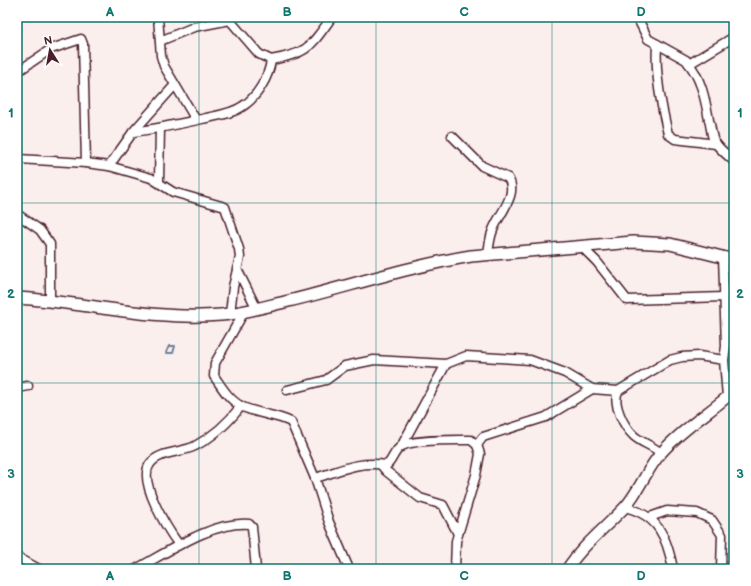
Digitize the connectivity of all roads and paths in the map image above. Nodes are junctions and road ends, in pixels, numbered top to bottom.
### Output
1 (158, 17) edge
2 (332, 17) edge
3 (637, 17) edge
4 (229, 18) edge
5 (734, 37) edge
6 (160, 41) junction
7 (657, 44) junction
8 (271, 60) junction
9 (689, 64) junction
10 (17, 72) edge
11 (174, 86) junction
12 (196, 120) junction
13 (160, 128) junction
14 (133, 132) junction
15 (452, 136) dead end
16 (716, 144) junction
17 (18, 157) edge
18 (734, 161) edge
19 (86, 162) junction
20 (108, 166) junction
21 (17, 172) edge
22 (159, 181) junction
23 (17, 214) edge
24 (582, 247) junction
25 (488, 254) junction
26 (723, 256) junction
27 (734, 260) edge
28 (237, 269) junction
29 (724, 297) junction
30 (17, 298) edge
31 (50, 302) junction
32 (257, 309) junction
33 (244, 312) junction
34 (230, 314) junction
35 (724, 360) junction
36 (446, 364) junction
37 (28, 386) dead end
38 (17, 388) edge
39 (592, 389) junction
40 (287, 390) dead end
41 (618, 391) junction
42 (731, 394) edge
43 (241, 406) junction
44 (402, 445) junction
45 (477, 445) junction
46 (661, 452) junction
47 (381, 465) junction
48 (315, 478) junction
49 (625, 507) junction
50 (650, 517) junction
51 (458, 534) junction
52 (179, 545) junction
53 (17, 557) edge
54 (39, 569) edge
55 (136, 569) edge
56 (256, 569) edge
57 (349, 569) edge
58 (455, 569) edge
59 (567, 569) edge
60 (674, 569) edge
61 (721, 569) edge

1 - 6 street
2 - 8 street
3 - 7 street
4 - 6 street
4 - 8 street
5 - 9 street
6 - 11 street
7 - 9 street
7 - 16 street
8 - 12 street
9 - 16 street
10 - 19 street
11 - 12 street
11 - 14 street
12 - 13 street
13 - 14 street
13 - 22 street
14 - 20 street
15 - 25 street
16 - 18 street
17 - 19 street
17 - 21 street
19 - 20 street
20 - 22 street
22 - 28 street
23 - 31 street
24 - 25 main road
24 - 26 main road
24 - 29 street
25 - 32 main road
26 - 27 main road
26 - 29 street
28 - 32 street
28 - 34 street
29 - 35 street
30 - 31 main road
31 - 34 main road
32 - 33 main road
33 - 34 main road
33 - 43 street
35 - 41 street
35 - 42 street
36 - 39 street
36 - 40 street
36 - 44 street
37 - 38 street
39 - 41 street
39 - 45 street
41 - 46 street
42 - 46 street
43 - 48 street
43 - 52 street
44 - 45 street
44 - 47 street
45 - 51 street
46 - 49 street
47 - 48 street
47 - 51 street
48 - 57 street
49 - 50 street
49 - 59 street
50 - 60 street
50 - 61 street
51 - 58 street
52 - 55 street
52 - 56 street
53 - 54 street

